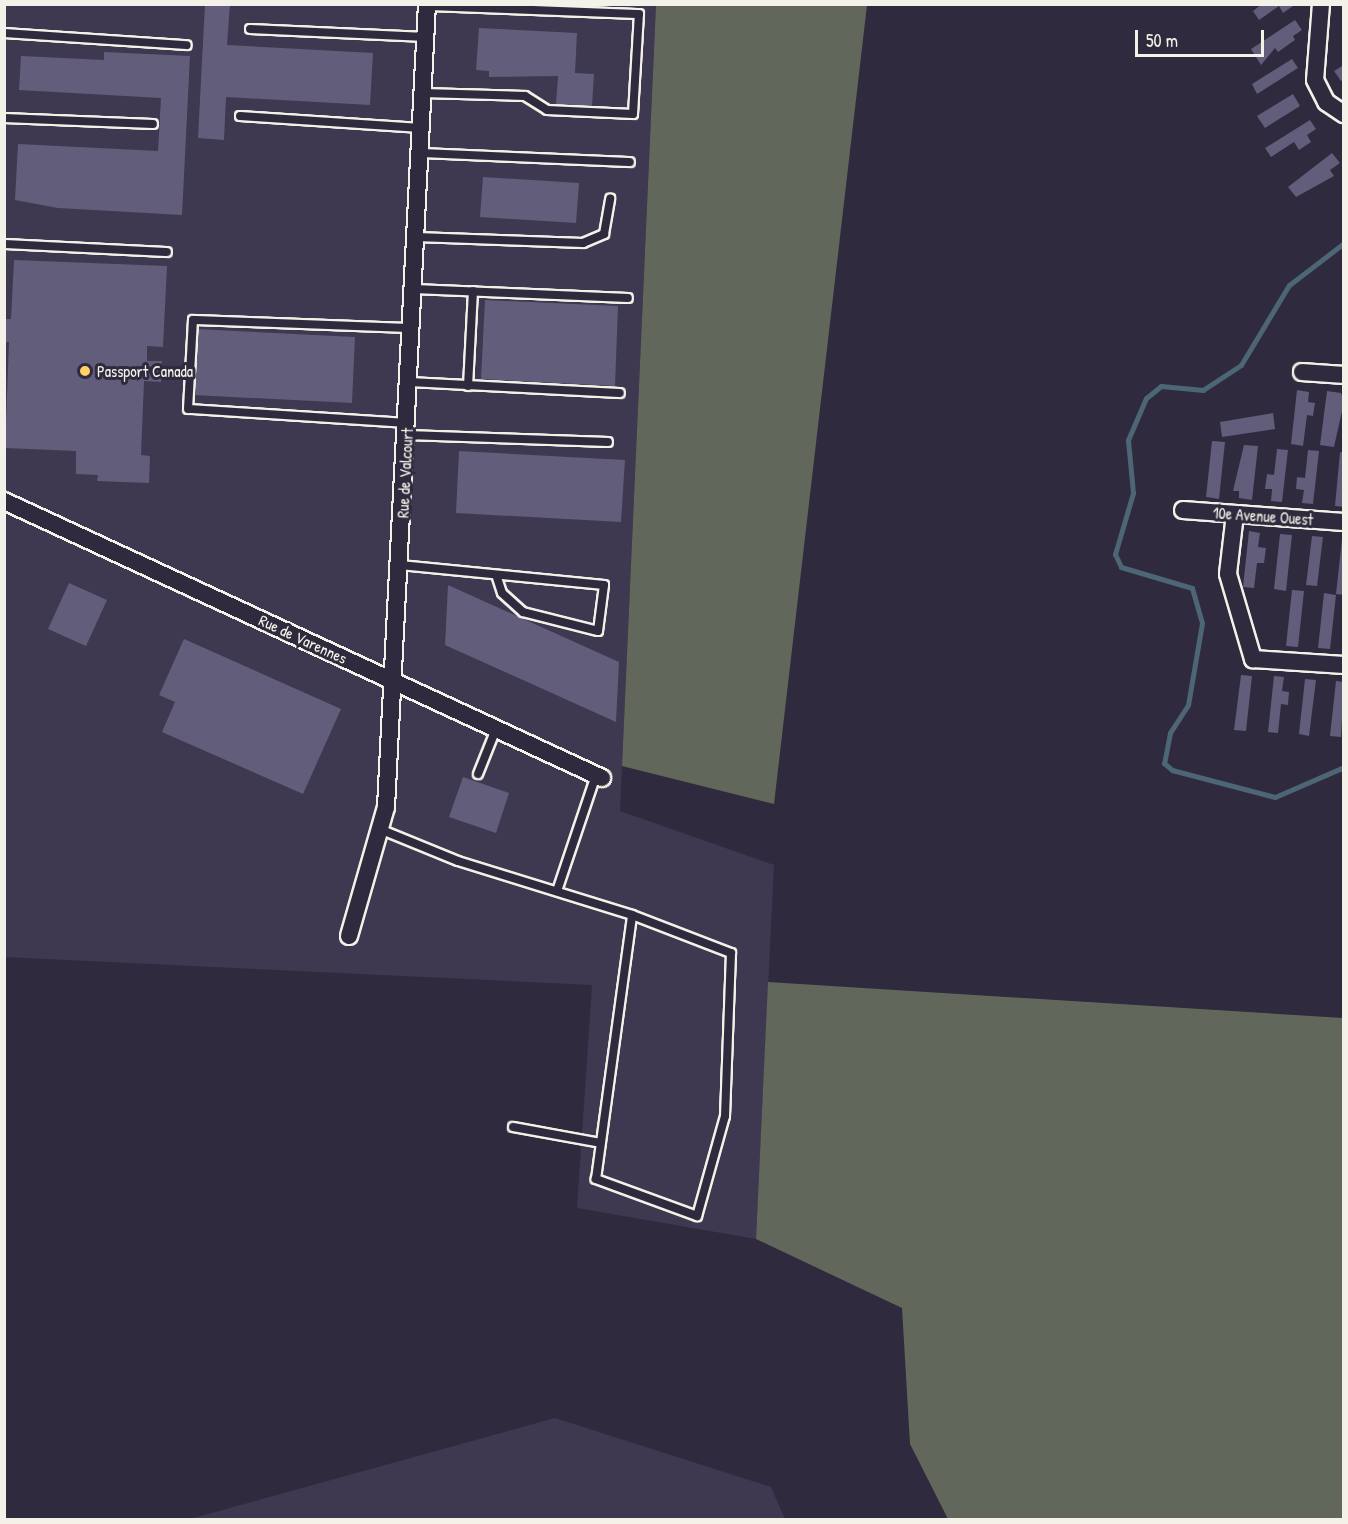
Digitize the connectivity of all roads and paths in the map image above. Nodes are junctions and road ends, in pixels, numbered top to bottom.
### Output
1 (1321, 4) edge
2 (427, 5) edge
3 (250, 29) dead end
4 (4, 33) edge
5 (426, 37) junction
6 (187, 45) dead end
7 (423, 93) junction
8 (1344, 114) edge
9 (240, 116) dead end
10 (4, 118) edge
11 (153, 124) dead end
12 (421, 128) junction
13 (420, 153) junction
14 (630, 162) dead end
15 (610, 199) dead end
16 (416, 237) junction
17 (4, 244) edge
18 (166, 252) dead end
19 (414, 289) junction
20 (473, 291) junction
21 (628, 297) dead end
22 (412, 328) junction
23 (1302, 372) dead end
24 (1344, 375) edge
25 (409, 382) junction
26 (468, 386) junction
27 (620, 393) dead end
28 (407, 429) junction
29 (608, 442) dead end
30 (4, 501) edge
31 (1183, 510) dead end
32 (1234, 514) junction
33 (1344, 522) edge
34 (400, 565) junction
35 (497, 578) junction
36 (1344, 665) edge
37 (395, 682) junction
38 (496, 729) junction
39 (478, 774) dead end
40 (599, 776) joint
41 (382, 830) junction
42 (557, 891) junction
43 (632, 915) junction
44 (349, 936) dead end
45 (513, 1127) dead end
46 (601, 1143) junction

1 - 8 street
2 - 5 street, Rue de Valcourt
2 - 7 lane
3 - 5 lane
4 - 6 lane
5 - 7 street, Rue de Valcourt
7 - 12 street, Rue de Valcourt
9 - 12 lane
10 - 11 lane
12 - 13 street, Rue de Valcourt
13 - 14 lane
13 - 16 street, Rue de Valcourt
15 - 16 lane
16 - 19 street, Rue de Valcourt
17 - 18 lane
19 - 20 lane
19 - 22 street, Rue de Valcourt
20 - 21 lane
20 - 26 lane
22 - 25 street, Rue de Valcourt
22 - 28 lane
23 - 24 street
25 - 26 lane
25 - 28 street, Rue de Valcourt
26 - 27 lane
28 - 29 lane
28 - 34 street, Rue de Valcourt
30 - 37 street, Rue de Varennes
31 - 32 street, 10e Avenue Ouest
32 - 33 street, 10e Avenue Ouest
32 - 36 street
34 - 35 lane
34 - 37 street, Rue de Valcourt
35 - 35 lane
37 - 38 street, Rue de Varennes
37 - 41 street, Rue de Valcourt
38 - 39 lane
38 - 40 street, Rue de Varennes
40 - 42 lane
41 - 42 lane
41 - 44 street, Rue de Valcourt
42 - 43 lane
43 - 46 lane
43 - 46 lane
45 - 46 lane

